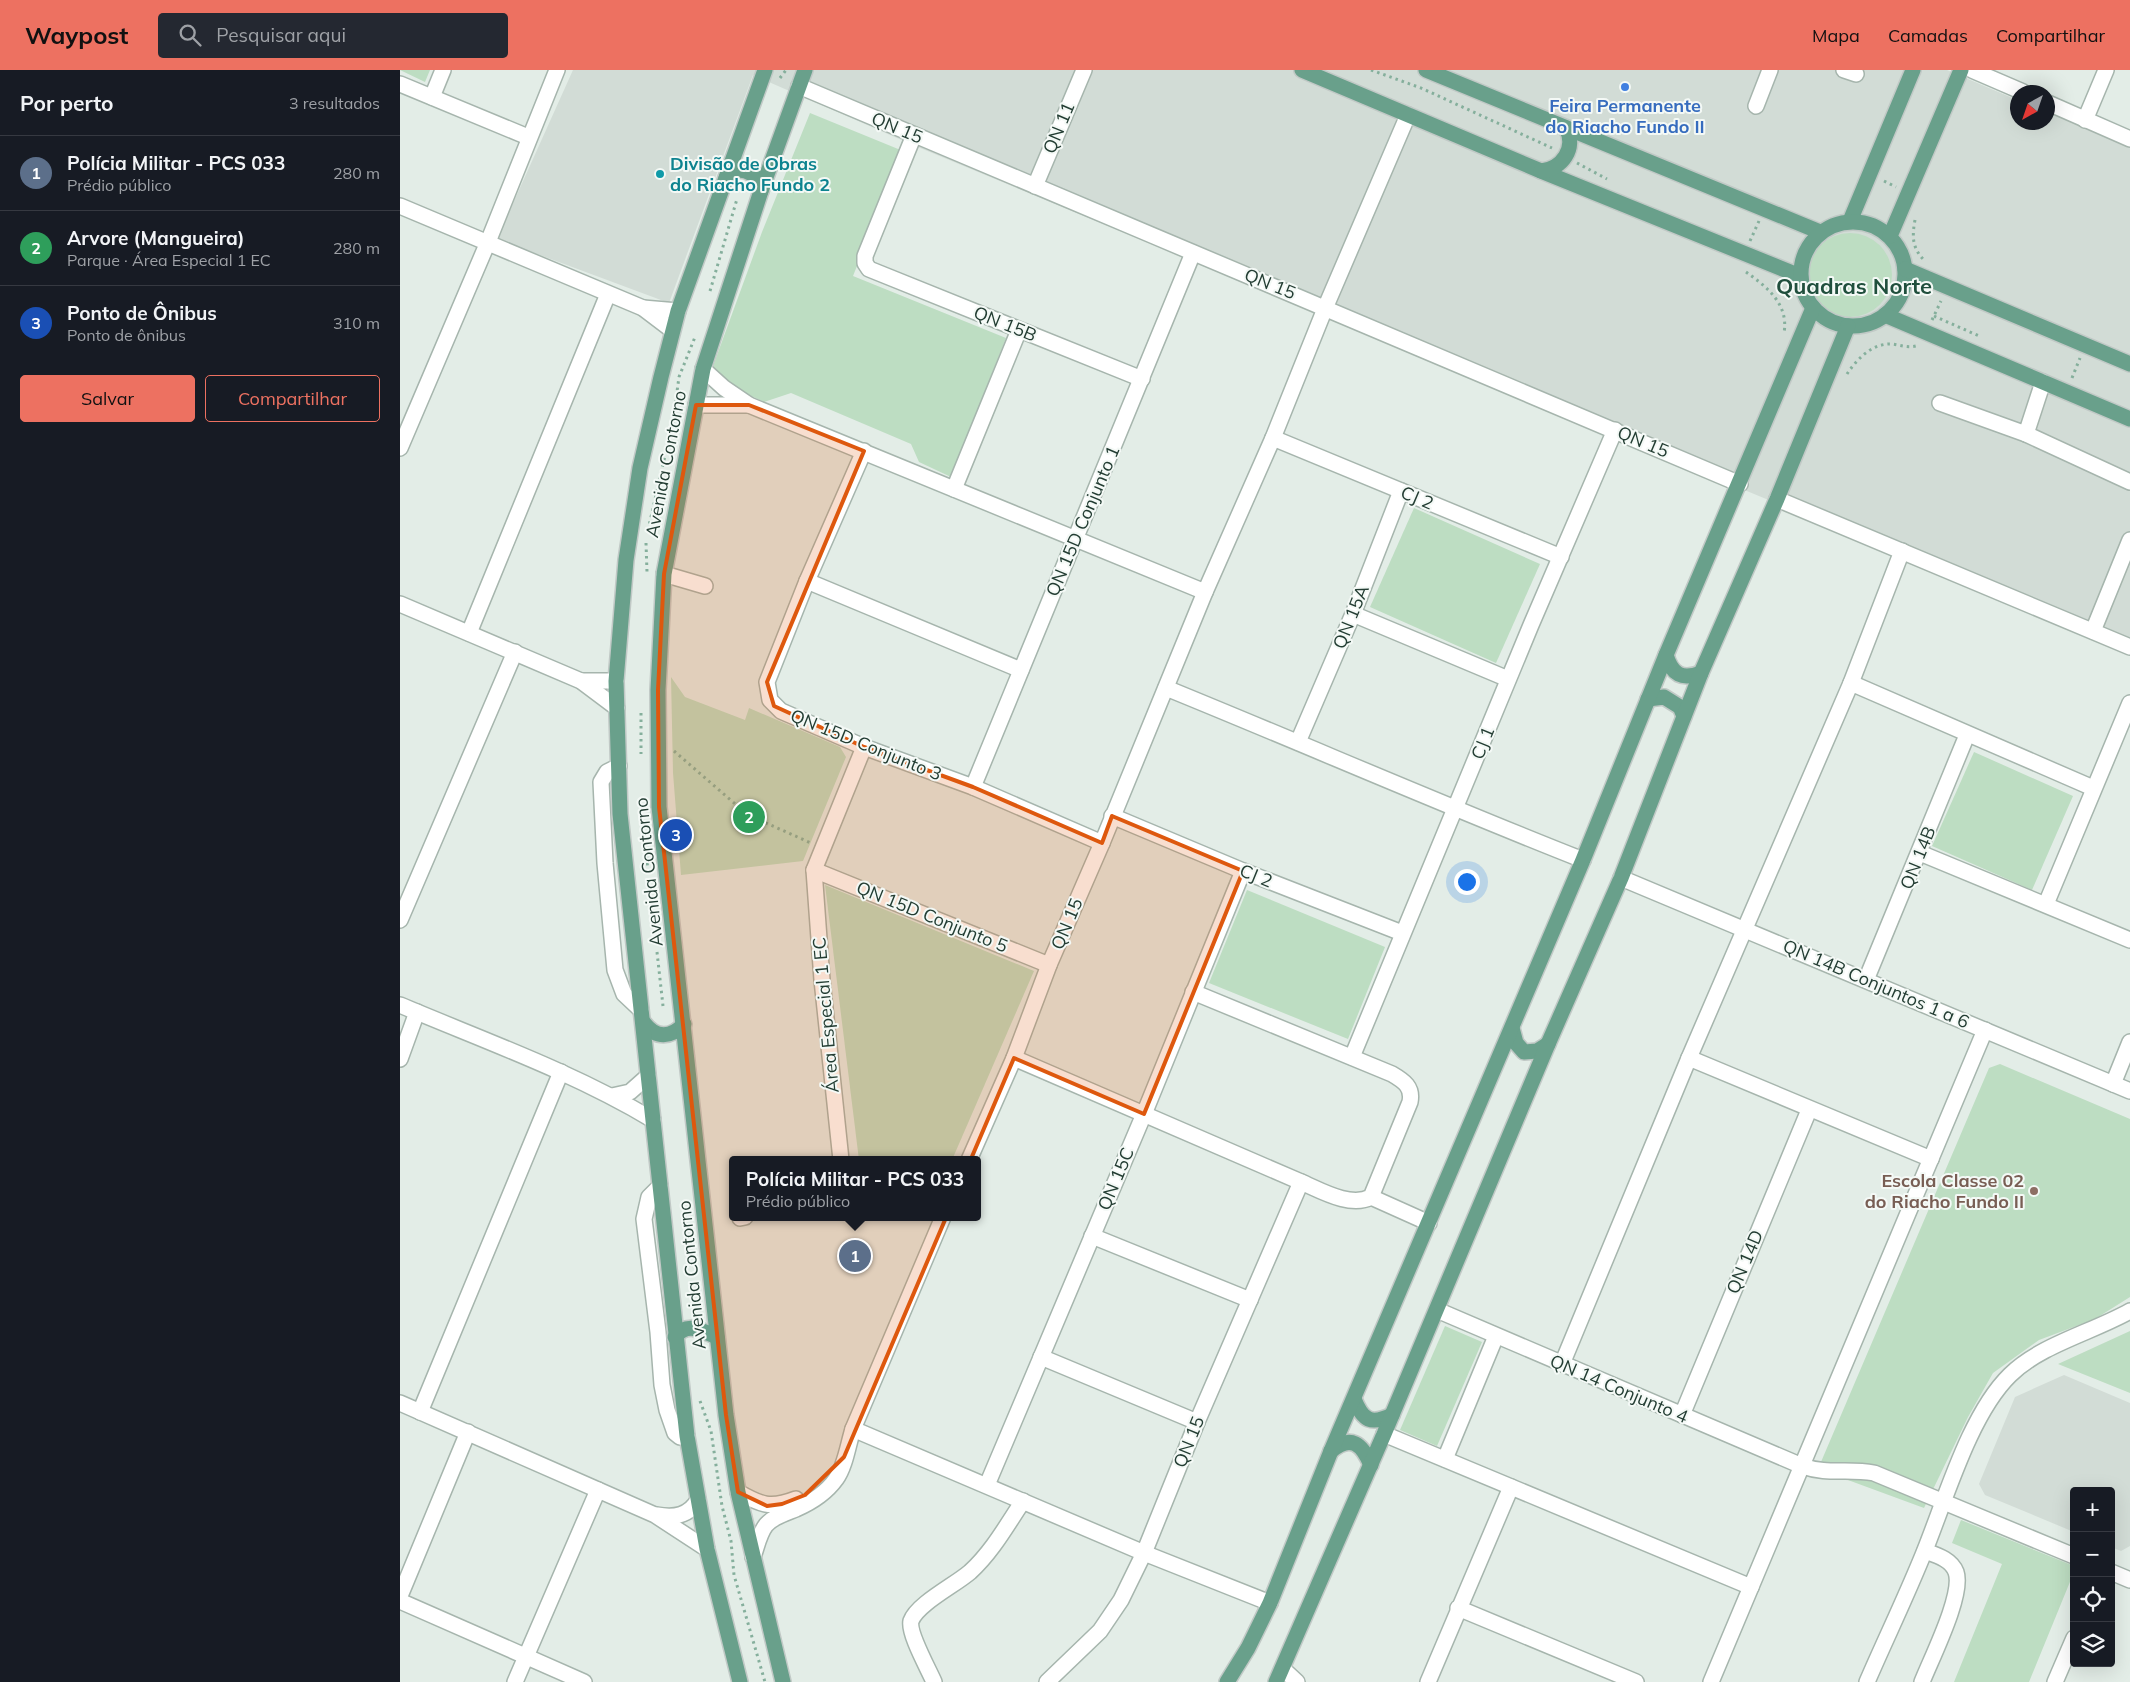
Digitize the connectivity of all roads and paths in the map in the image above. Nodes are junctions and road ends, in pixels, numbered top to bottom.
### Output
1 (443, 70) edge
2 (557, 70) edge
3 (764, 70) edge
4 (786, 70) edge
5 (805, 70) edge
6 (1084, 70) edge
7 (1302, 70) edge
8 (1427, 70) edge
9 (1770, 70) edge
10 (1914, 70) edge
11 (1961, 70) edge
12 (1972, 70) edge
13 (2106, 70) edge
14 (400, 84) edge
15 (778, 84) dead end
16 (800, 86) junction
17 (2010, 86) edge
18 (432, 97) junction
19 (1756, 106) dead end
20 (2055, 106) edge
21 (1408, 114) junction
22 (2085, 120) junction
23 (1566, 128) junction
24 (914, 135) junction
25 (528, 137) junction
26 (2130, 138) edge
27 (1541, 171) junction
28 (1870, 174) junction
29 (726, 178) junction
30 (1035, 186) junction
31 (761, 191) junction
32 (1908, 193) junction
33 (738, 195) dead end
34 (400, 206) edge
35 (1916, 218) dead end
36 (1850, 221) junction
37 (1820, 232) junction
38 (1890, 236) junction
39 (488, 242) junction
40 (700, 249) junction
41 (1193, 254) junction
42 (720, 256) junction
43 (738, 262) junction
44 (1929, 264) dead end
45 (1905, 269) junction
46 (1800, 276) junction
47 (1947, 287) junction
48 (608, 294) junction
49 (709, 295) dead end
50 (1326, 306) junction
51 (643, 308) junction
52 (1813, 308) junction
53 (678, 311) junction
54 (1886, 315) junction
55 (1934, 316) dead end
56 (1848, 326) junction
57 (672, 330) junction
58 (1019, 330) junction
59 (697, 332) dead end
60 (2085, 345) junction
61 (2130, 364) edge
62 (703, 370) junction
63 (1142, 378) junction
64 (2043, 382) junction
65 (2066, 392) junction
66 (696, 404) junction
67 (749, 404) junction
68 (1940, 404) dead end
69 (2130, 419) edge
70 (1615, 430) junction
71 (2026, 434) junction
72 (1274, 438) junction
73 (400, 448) edge
74 (864, 451) junction
75 (2130, 482) edge
76 (1740, 484) junction
77 (954, 489) junction
78 (1401, 491) junction
79 (1777, 499) junction
80 (1076, 540) junction
81 (2130, 540) edge
82 (1902, 552) junction
83 (1561, 557) junction
84 (647, 574) dead end
85 (664, 574) junction
86 (807, 581) junction
87 (704, 586) dead end
88 (1205, 592) junction
89 (400, 604) edge
90 (1353, 614) junction
91 (2093, 631) junction
92 (469, 633) junction
93 (2130, 647) edge
94 (514, 652) junction
95 (1666, 655) junction
96 (1021, 670) junction
97 (1701, 673) junction
98 (1508, 679) junction
99 (581, 681) junction
100 (616, 682) junction
101 (1851, 683) junction
102 (1166, 688) junction
103 (1648, 699) junction
104 (2130, 703) edge
105 (641, 706) dead end
106 (617, 708) junction
107 (1684, 716) junction
108 (1967, 735) junction
109 (1298, 742) junction
110 (658, 745) junction
111 (864, 747) junction
112 (642, 764) dead end
113 (619, 766) junction
114 (973, 787) junction
115 (2093, 788) junction
116 (1456, 810) junction
117 (1112, 816) junction
118 (1102, 843) junction
119 (646, 847) dead end
120 (823, 848) junction
121 (1920, 854) junction
122 (1583, 860) junction
123 (814, 870) junction
124 (1243, 871) junction
125 (649, 874) dead end
126 (1621, 878) junction
127 (2046, 904) junction
128 (400, 920) edge
129 (1744, 929) junction
130 (1402, 933) junction
131 (2130, 940) edge
132 (657, 950) dead end
133 (1050, 965) junction
134 (1866, 980) junction
135 (1193, 992) junction
136 (400, 1005) edge
137 (664, 1008) dead end
138 (417, 1012) junction
139 (643, 1017) junction
140 (684, 1024) junction
141 (1512, 1028) junction
142 (1986, 1030) junction
143 (2130, 1042) edge
144 (1548, 1044) junction
145 (1352, 1057) junction
146 (400, 1058) edge
147 (1014, 1058) junction
148 (1689, 1058) junction
149 (561, 1072) junction
150 (648, 1076) junction
151 (2113, 1084) junction
152 (2130, 1091) edge
153 (612, 1096) junction
154 (1809, 1110) junction
155 (1144, 1114) junction
156 (653, 1120) junction
157 (841, 1156) edge
158 (971, 1156) edge
159 (1931, 1159) junction
160 (1300, 1182) junction
161 (660, 1186) junction
162 (1371, 1197) junction
163 (937, 1221) edge
164 (1429, 1223) junction
165 (1092, 1236) junction
166 (1250, 1300) junction
167 (1437, 1310) junction
168 (2130, 1311) edge
169 (1496, 1336) junction
170 (675, 1337) junction
171 (717, 1337) junction
172 (1041, 1357) junction
173 (1562, 1364) junction
174 (699, 1393) dead end
175 (1354, 1399) junction
176 (400, 1403) edge
177 (420, 1412) junction
178 (1392, 1415) junction
179 (1682, 1415) junction
180 (1197, 1422) junction
181 (853, 1429) junction
182 (468, 1432) junction
183 (1384, 1434) junction
184 (687, 1436) junction
185 (1331, 1451) junction
186 (844, 1457) junction
187 (1445, 1459) junction
188 (1371, 1465) junction
189 (1802, 1466) junction
190 (987, 1485) junction
191 (1511, 1487) junction
192 (598, 1490) junction
193 (738, 1492) junction
194 (698, 1500) junction
195 (1023, 1501) junction
196 (1943, 1501) junction
197 (655, 1515) junction
198 (707, 1549) junction
199 (1925, 1551) junction
200 (1144, 1553) junction
201 (2070, 1554) edge
202 (754, 1557) junction
203 (2115, 1574) edge
204 (2130, 1580) edge
205 (1752, 1587) junction
206 (400, 1596) edge
207 (400, 1601) edge
208 (1270, 1603) junction
209 (1458, 1608) junction
210 (2070, 1647) edge
211 (526, 1657) junction
212 (1280, 1676) edge
213 (515, 1682) edge
214 (584, 1682) edge
215 (740, 1682) edge
216 (765, 1682) edge
217 (783, 1682) edge
218 (934, 1682) edge
219 (1047, 1682) edge
220 (1228, 1682) edge
221 (1297, 1682) edge
222 (1428, 1682) edge
223 (1636, 1682) edge
224 (1711, 1682) edge
225 (1867, 1682) edge
226 (1922, 1682) edge
227 (2055, 1682) edge

1 - 18 street
2 - 25 street
3 - 29 main road, Avenida Contorno
4 - 15 path
5 - 16 main road, Avenida Contorno
6 - 30 street, QN 11
7 - 21 main road
8 - 23 main road
9 - 19 street
10 - 28 main road
11 - 32 main road
12 - 17 street
13 - 22 street
14 - 18 street
16 - 24 street, QN 15
16 - 31 main road, Avenida Contorno
18 - 25 street
20 - 22 street
21 - 27 main road
21 - 50 street, QN 15
22 - 26 street
23 - 27 main road
23 - 37 main road
24 - 30 street, QN 15
24 - 58 street, QN 15B
25 - 39 street
27 - 46 main road
28 - 32 path
28 - 36 main road
29 - 31 main road
29 - 40 main road, Avenida Contorno
30 - 41 street, QN 15
31 - 43 main road, Avenida Contorno
32 - 38 main road
33 - 42 path
34 - 39 street
35 - 44 path
36 - 37 main road
36 - 38 main road
37 - 46 main road
38 - 45 main road
39 - 48 street
39 - 73 street
40 - 42 path
40 - 53 main road, Avenida Contorno
41 - 50 street, QN 15
41 - 63 street, QN 15D Conjunto 1
42 - 43 path
42 - 49 path
43 - 62 main road, Avenida Contorno
45 - 47 main road
45 - 54 main road
46 - 52 main road
47 - 55 path
47 - 60 main road
48 - 51 street
48 - 92 street
50 - 70 street, QN 15
50 - 72 street, QN 15
51 - 53 street
51 - 57 street
52 - 56 main road
52 - 76 main road
53 - 57 main road, Avenida Contorno
54 - 56 main road
54 - 64 main road
56 - 79 main road
57 - 100 main road, Avenida Contorno
58 - 63 street, QN 15B
58 - 77 street
59 - 84 path
60 - 61 main road
60 - 65 path
62 - 66 main road, Avenida Contorno
62 - 67 street
63 - 80 street, QN 15D Conjunto 1
64 - 65 main road
64 - 71 street
65 - 69 main road
66 - 67 street
66 - 85 main road, Avenida Contorno
67 - 74 street
68 - 71 street
70 - 76 street, QN 15
70 - 83 street, CJ 1
71 - 75 street
72 - 78 street, CJ 2
72 - 88 street, QN 15
74 - 77 street
74 - 86 street, QN 15D Conjunto 3
76 - 95 main road
77 - 80 street
78 - 83 street, CJ 2
78 - 90 street, QN 15A
79 - 82 street
79 - 97 main road
80 - 88 street
80 - 96 street, QN 15D Conjunto 1
81 - 91 street
82 - 91 street
82 - 101 street
83 - 98 street, CJ 1
85 - 87 street
85 - 110 main road, Avenida Contorno
86 - 96 street
86 - 111 street, QN 15D Conjunto 3
88 - 102 street, QN 15
89 - 92 street
90 - 98 street
90 - 109 street, QN 15A
91 - 93 street
92 - 94 street
94 - 99 street
94 - 128 street
95 - 97 main road
95 - 103 main road
96 - 114 street, QN 15D Conjunto 1
97 - 107 main road
98 - 116 street, CJ 1
99 - 100 street
99 - 106 street
100 - 106 main road, Avenida Contorno
101 - 108 street
101 - 129 street
102 - 109 street
102 - 117 street, QN 15
103 - 107 main road
103 - 122 main road
104 - 115 street
105 - 112 path
106 - 113 main road, Avenida Contorno
107 - 126 main road
108 - 115 street
108 - 121 street, QN 14B
109 - 116 street
110 - 120 path
110 - 140 main road, Avenida Contorno
111 - 114 street, QN 15D Conjunto 3
111 - 120 street
113 - 139 main road, Avenida Contorno
113 - 139 street
114 - 118 street, QN 15D Conjunto 3
115 - 127 street
116 - 122 street
116 - 130 street, CJ 1
117 - 118 street, QN 15
117 - 124 street, CJ 2
118 - 133 street, QN 15
119 - 125 path
120 - 123 street
121 - 127 street
121 - 134 street, QN 14B
122 - 141 main road
123 - 133 street, QN 15D Conjunto 5
123 - 157 street, Área Especial 1 EC
124 - 130 street, CJ 2
124 - 135 street, QN 15C
126 - 129 street, QN 14B Conjuntos 1 a 6
126 - 144 main road
127 - 131 street
129 - 134 street, QN 14B Conjuntos 1 a 6
129 - 148 street
130 - 145 street, CJ 1
132 - 137 path
133 - 147 street, QN 15
134 - 142 street, QN 14B Conjuntos 1 a 6
135 - 145 street
135 - 155 street, QN 15C
136 - 138 street
138 - 146 street
138 - 149 street
139 - 140 main road
139 - 150 main road, Avenida Contorno
140 - 171 main road, Avenida Contorno
141 - 144 main road
141 - 164 main road
142 - 151 street, QN 14B Conjuntos 1 a 6
142 - 159 street
143 - 151 street
144 - 167 main road
145 - 162 street
147 - 155 street
147 - 158 street, QN 15
148 - 154 street
148 - 173 street
149 - 153 street
149 - 177 street
150 - 153 street
150 - 156 main road, Avenida Contorno
151 - 152 street, QN 14B Conjuntos 1 a 6
153 - 156 street
154 - 159 street
154 - 179 street, QN 14D
155 - 160 street
155 - 165 street, QN 15C
156 - 161 main road, Avenida Contorno
159 - 189 street
160 - 162 street
160 - 166 street, QN 15
161 - 170 main road, Avenida Contorno
161 - 184 street
162 - 164 street
163 - 181 street
164 - 175 main road
165 - 166 street
165 - 172 street, QN 15C
166 - 180 street, QN 15
167 - 169 street, QN 14 Conjunto 4
167 - 178 main road
168 - 196 street
169 - 173 street, QN 14 Conjunto 4
169 - 187 street
170 - 171 main road
170 - 184 main road, Avenida Contorno
171 - 193 main road, Avenida Contorno
172 - 180 street
172 - 190 street, QN 15C
173 - 179 street, QN 14 Conjunto 4
174 - 216 path
175 - 178 main road
175 - 185 main road
176 - 177 street
177 - 182 street
178 - 183 main road
179 - 189 street, QN 14 Conjunto 4
180 - 200 street, QN 15
181 - 186 street
181 - 190 street
182 - 192 street
182 - 206 street
183 - 187 street
183 - 188 main road
184 - 194 main road, Avenida Contorno
185 - 188 main road
185 - 208 main road
186 - 193 street
186 - 202 street
187 - 191 street
188 - 212 main road
189 - 196 street, QN 14 Conjunto 4
189 - 205 street
190 - 195 street
191 - 205 street
191 - 209 street
192 - 197 street
192 - 211 street
193 - 202 main road, Avenida Contorno
194 - 197 street
194 - 198 main road, Avenida Contorno
195 - 200 street
195 - 218 street
196 - 199 street
196 - 201 street, QN 14 Conjunto 4
197 - 198 street
198 - 215 main road, Avenida Contorno
199 - 225 street
199 - 226 street
200 - 208 street
200 - 219 street, QN 15
202 - 217 main road, Avenida Contorno
203 - 204 street
205 - 224 street
207 - 211 street
208 - 220 main road
209 - 222 street
209 - 223 street
210 - 227 street
211 - 213 street
211 - 214 street
212 - 221 street

